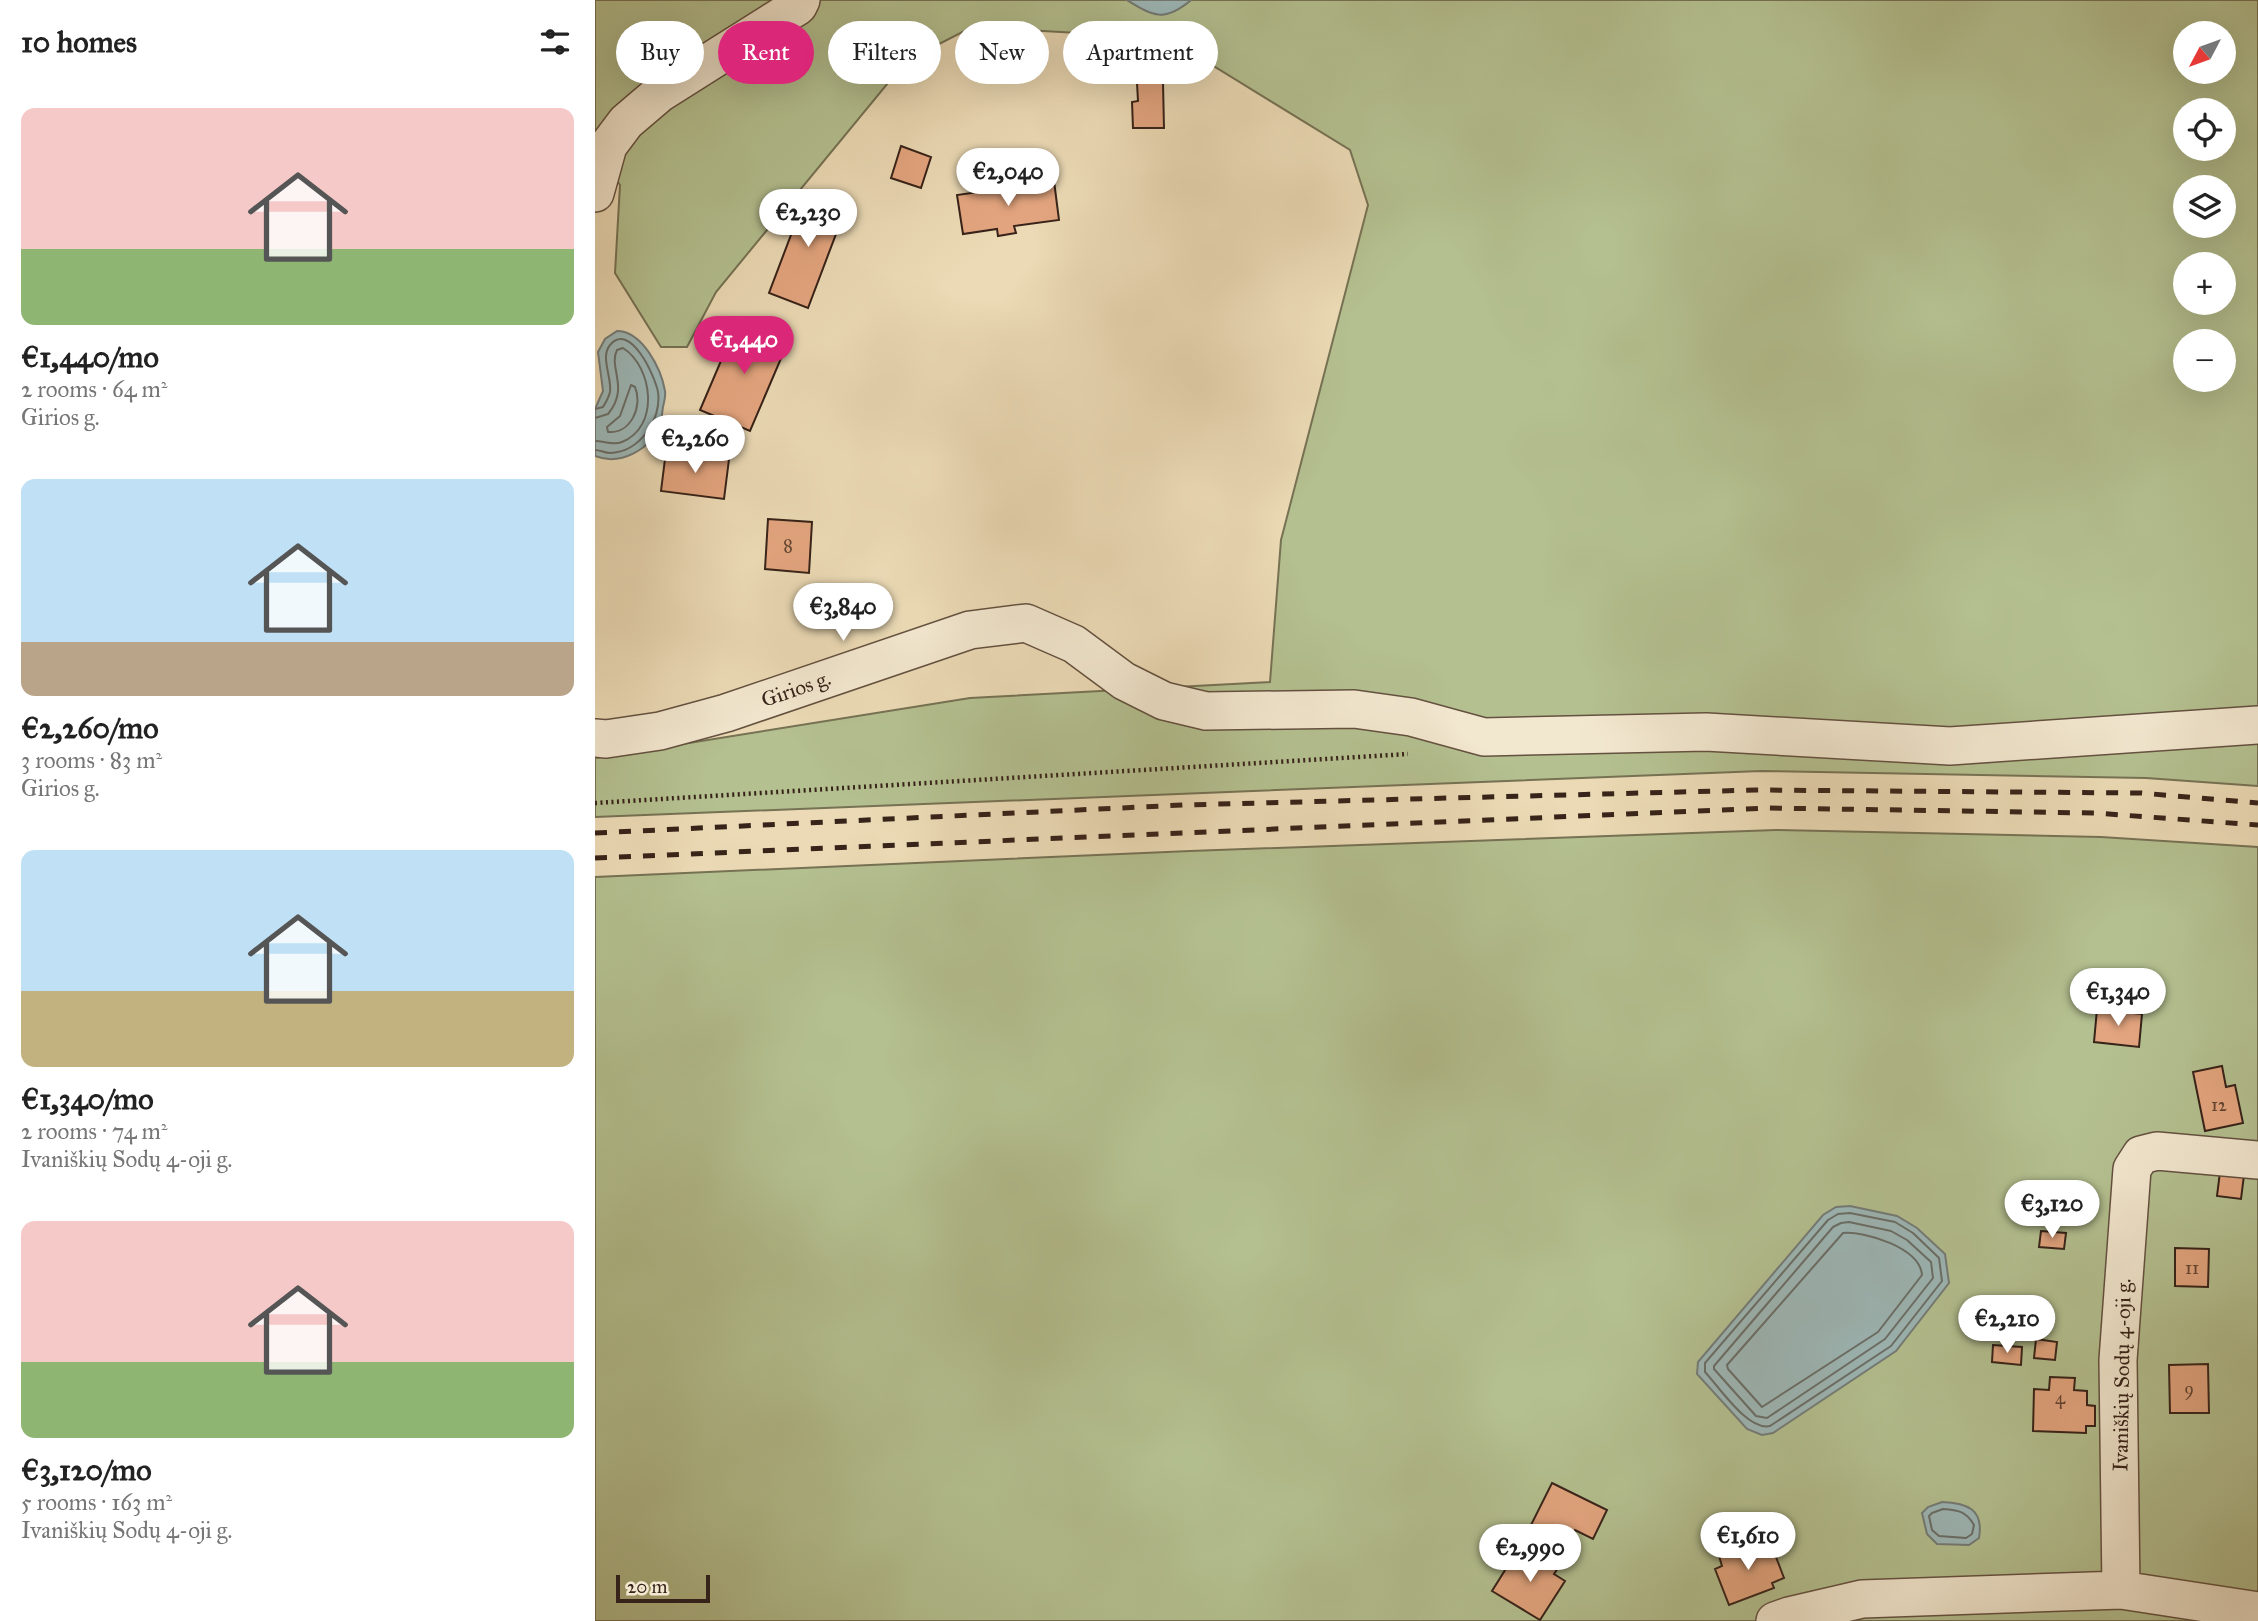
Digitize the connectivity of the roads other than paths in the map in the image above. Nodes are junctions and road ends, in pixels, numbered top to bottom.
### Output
1 (801, 0) edge
2 (595, 193) edge
3 (2258, 725) edge
4 (595, 738) edge
5 (2258, 1160) edge
6 (2122, 1590) junction
7 (2258, 1611) edge
8 (1775, 1621) edge

1 - 2 street
3 - 4 street, Girios g.
5 - 6 street, Ivaniškių Sodų 4-oji g.
6 - 7 street
6 - 8 street

